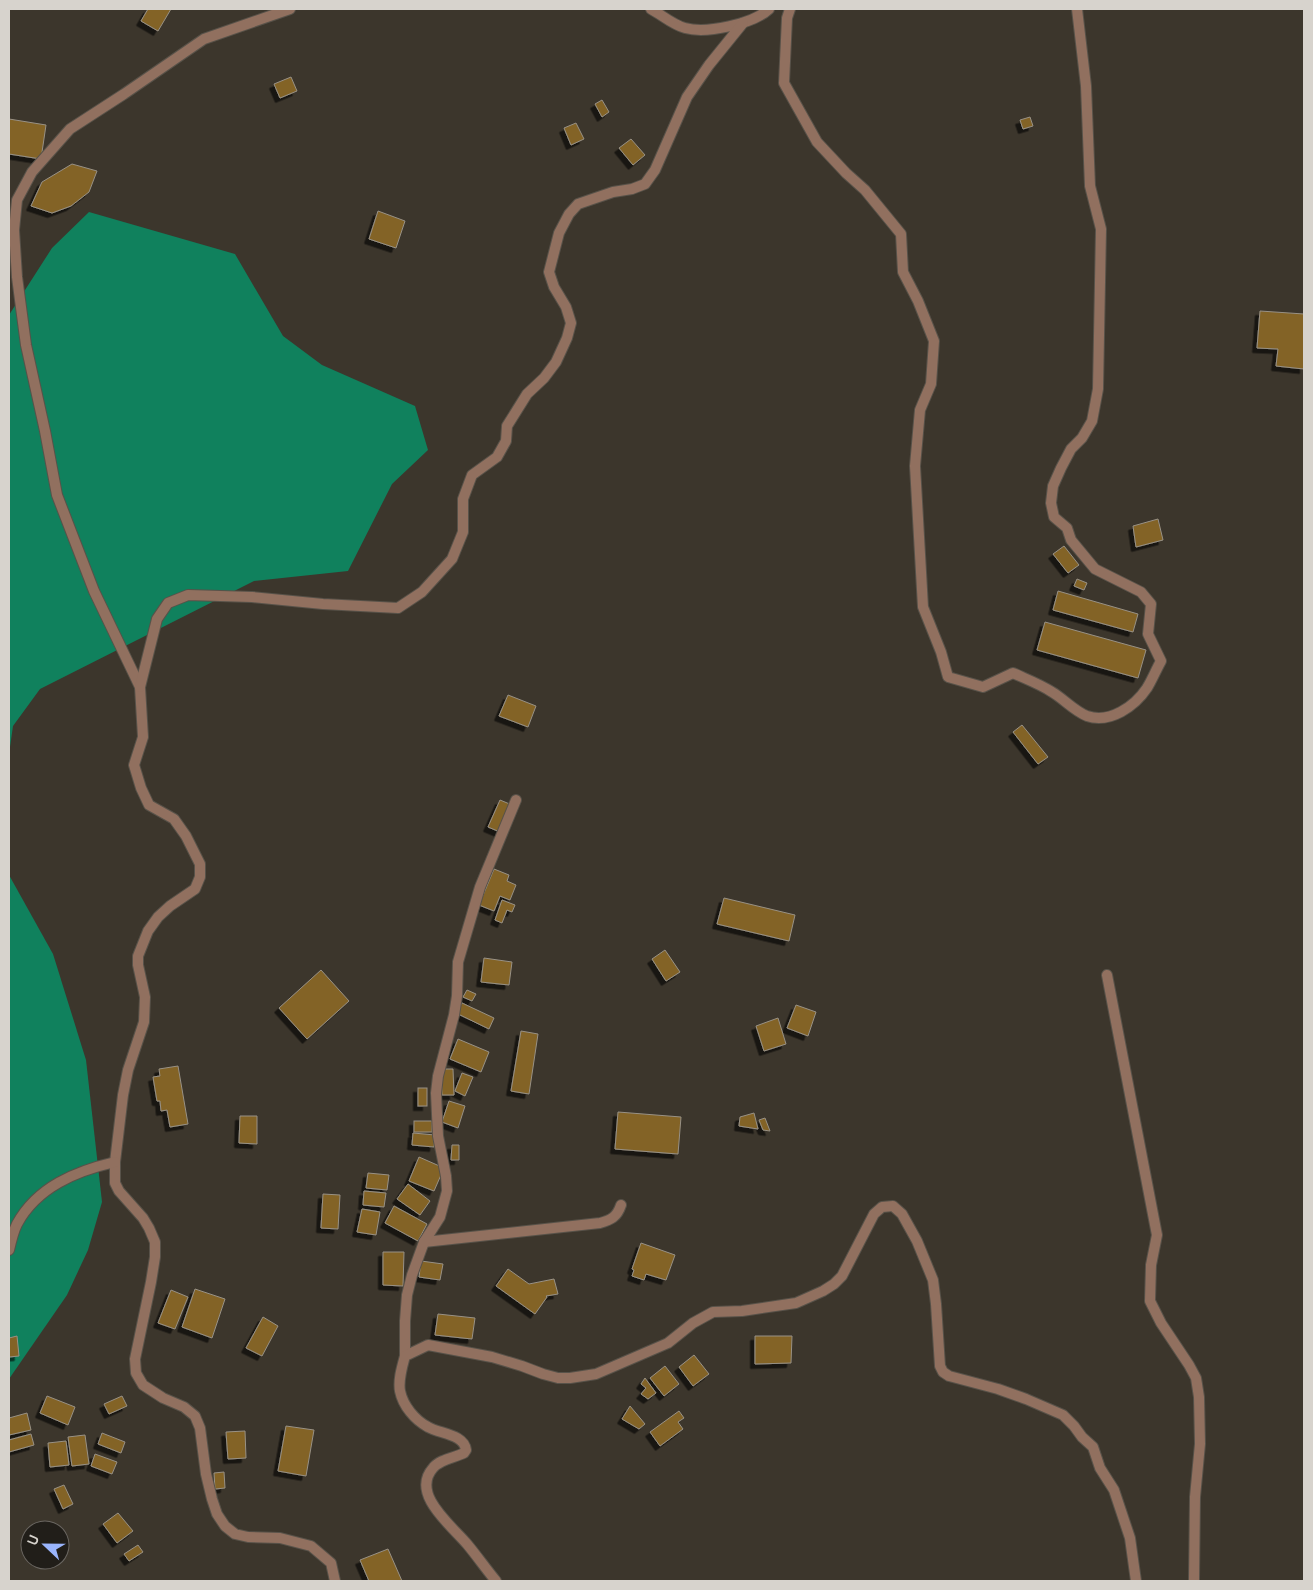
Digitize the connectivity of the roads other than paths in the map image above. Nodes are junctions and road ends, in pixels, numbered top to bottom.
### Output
1 (290, 9) edge
2 (651, 9) edge
3 (769, 9) edge
4 (790, 9) edge
5 (1077, 9) edge
6 (743, 23) junction
7 (140, 687) junction
8 (516, 800) dead end
9 (1107, 975) dead end
10 (115, 1162) junction
11 (621, 1206) dead end
12 (424, 1242) junction
13 (9, 1250) edge
14 (405, 1356) junction
15 (335, 1581) edge
16 (496, 1581) edge
17 (1136, 1581) edge
18 (1194, 1581) edge

1 - 7 street
2 - 6 street
3 - 6 street
4 - 5 street
6 - 7 street
7 - 10 street
8 - 12 street
9 - 18 street
10 - 13 street
10 - 15 street
11 - 12 street
12 - 14 street
14 - 16 street
14 - 17 street

